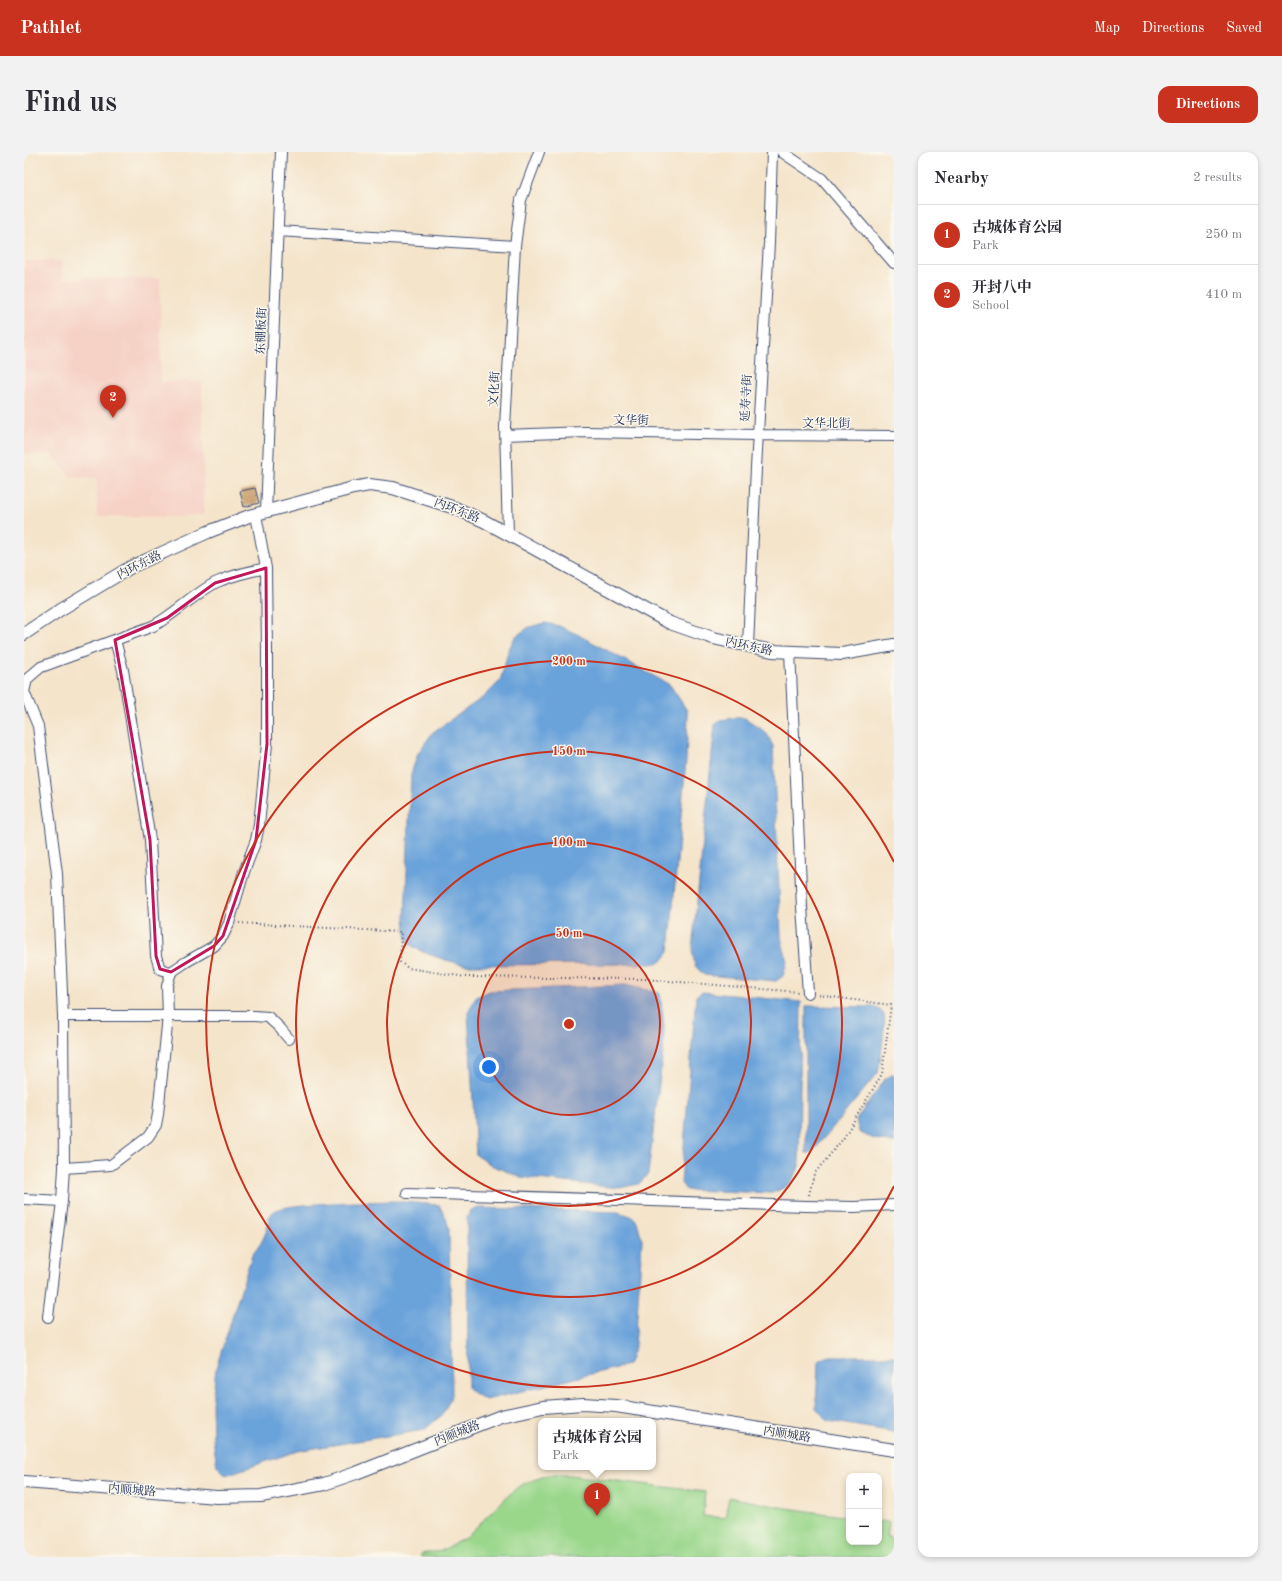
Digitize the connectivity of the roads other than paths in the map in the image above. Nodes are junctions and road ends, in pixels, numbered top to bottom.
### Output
1 (281, 152) edge
2 (539, 152) edge
3 (772, 152) edge
4 (782, 152) edge
5 (278, 231) junction
6 (516, 246) junction
7 (894, 263) edge
8 (505, 435) junction
9 (757, 435) junction
10 (894, 436) edge
11 (261, 513) junction
12 (508, 534) junction
13 (266, 568) junction
14 (24, 634) edge
15 (115, 640) junction
16 (894, 645) edge
17 (748, 646) junction
18 (790, 652) junction
19 (24, 692) edge
20 (171, 972) junction
21 (808, 993) road end
22 (63, 1016) junction
23 (168, 1016) junction
24 (289, 1039) dead end
25 (64, 1168) junction
26 (407, 1193) dead end
27 (24, 1199) edge
28 (62, 1201) junction
29 (894, 1205) edge
30 (48, 1317) dead end
31 (894, 1450) edge
32 (24, 1482) edge

1 - 5 street, 东棚板街
2 - 6 street, 文化街
3 - 9 street, 延寿寺街
4 - 7 street
5 - 6 street
5 - 11 street, 东棚板街
6 - 8 street, 文化街
8 - 9 street, 文华街
8 - 12 street, 文化街
9 - 10 street, 文华北街
9 - 17 street, 延寿寺街
11 - 12 street, 内环东路
11 - 13 street, 东棚板街
11 - 14 street, 内环东路
12 - 17 street, 内环东路
13 - 15 street
13 - 20 street, 东棚板街
15 - 19 street
15 - 20 street
16 - 18 street, 内环东路
17 - 18 street, 内环东路
18 - 21 street
19 - 22 street
20 - 23 street
22 - 23 street
22 - 25 street
23 - 24 street
23 - 25 street
25 - 28 street
26 - 29 street
27 - 28 street
28 - 30 street
31 - 32 street, 内顺城路

